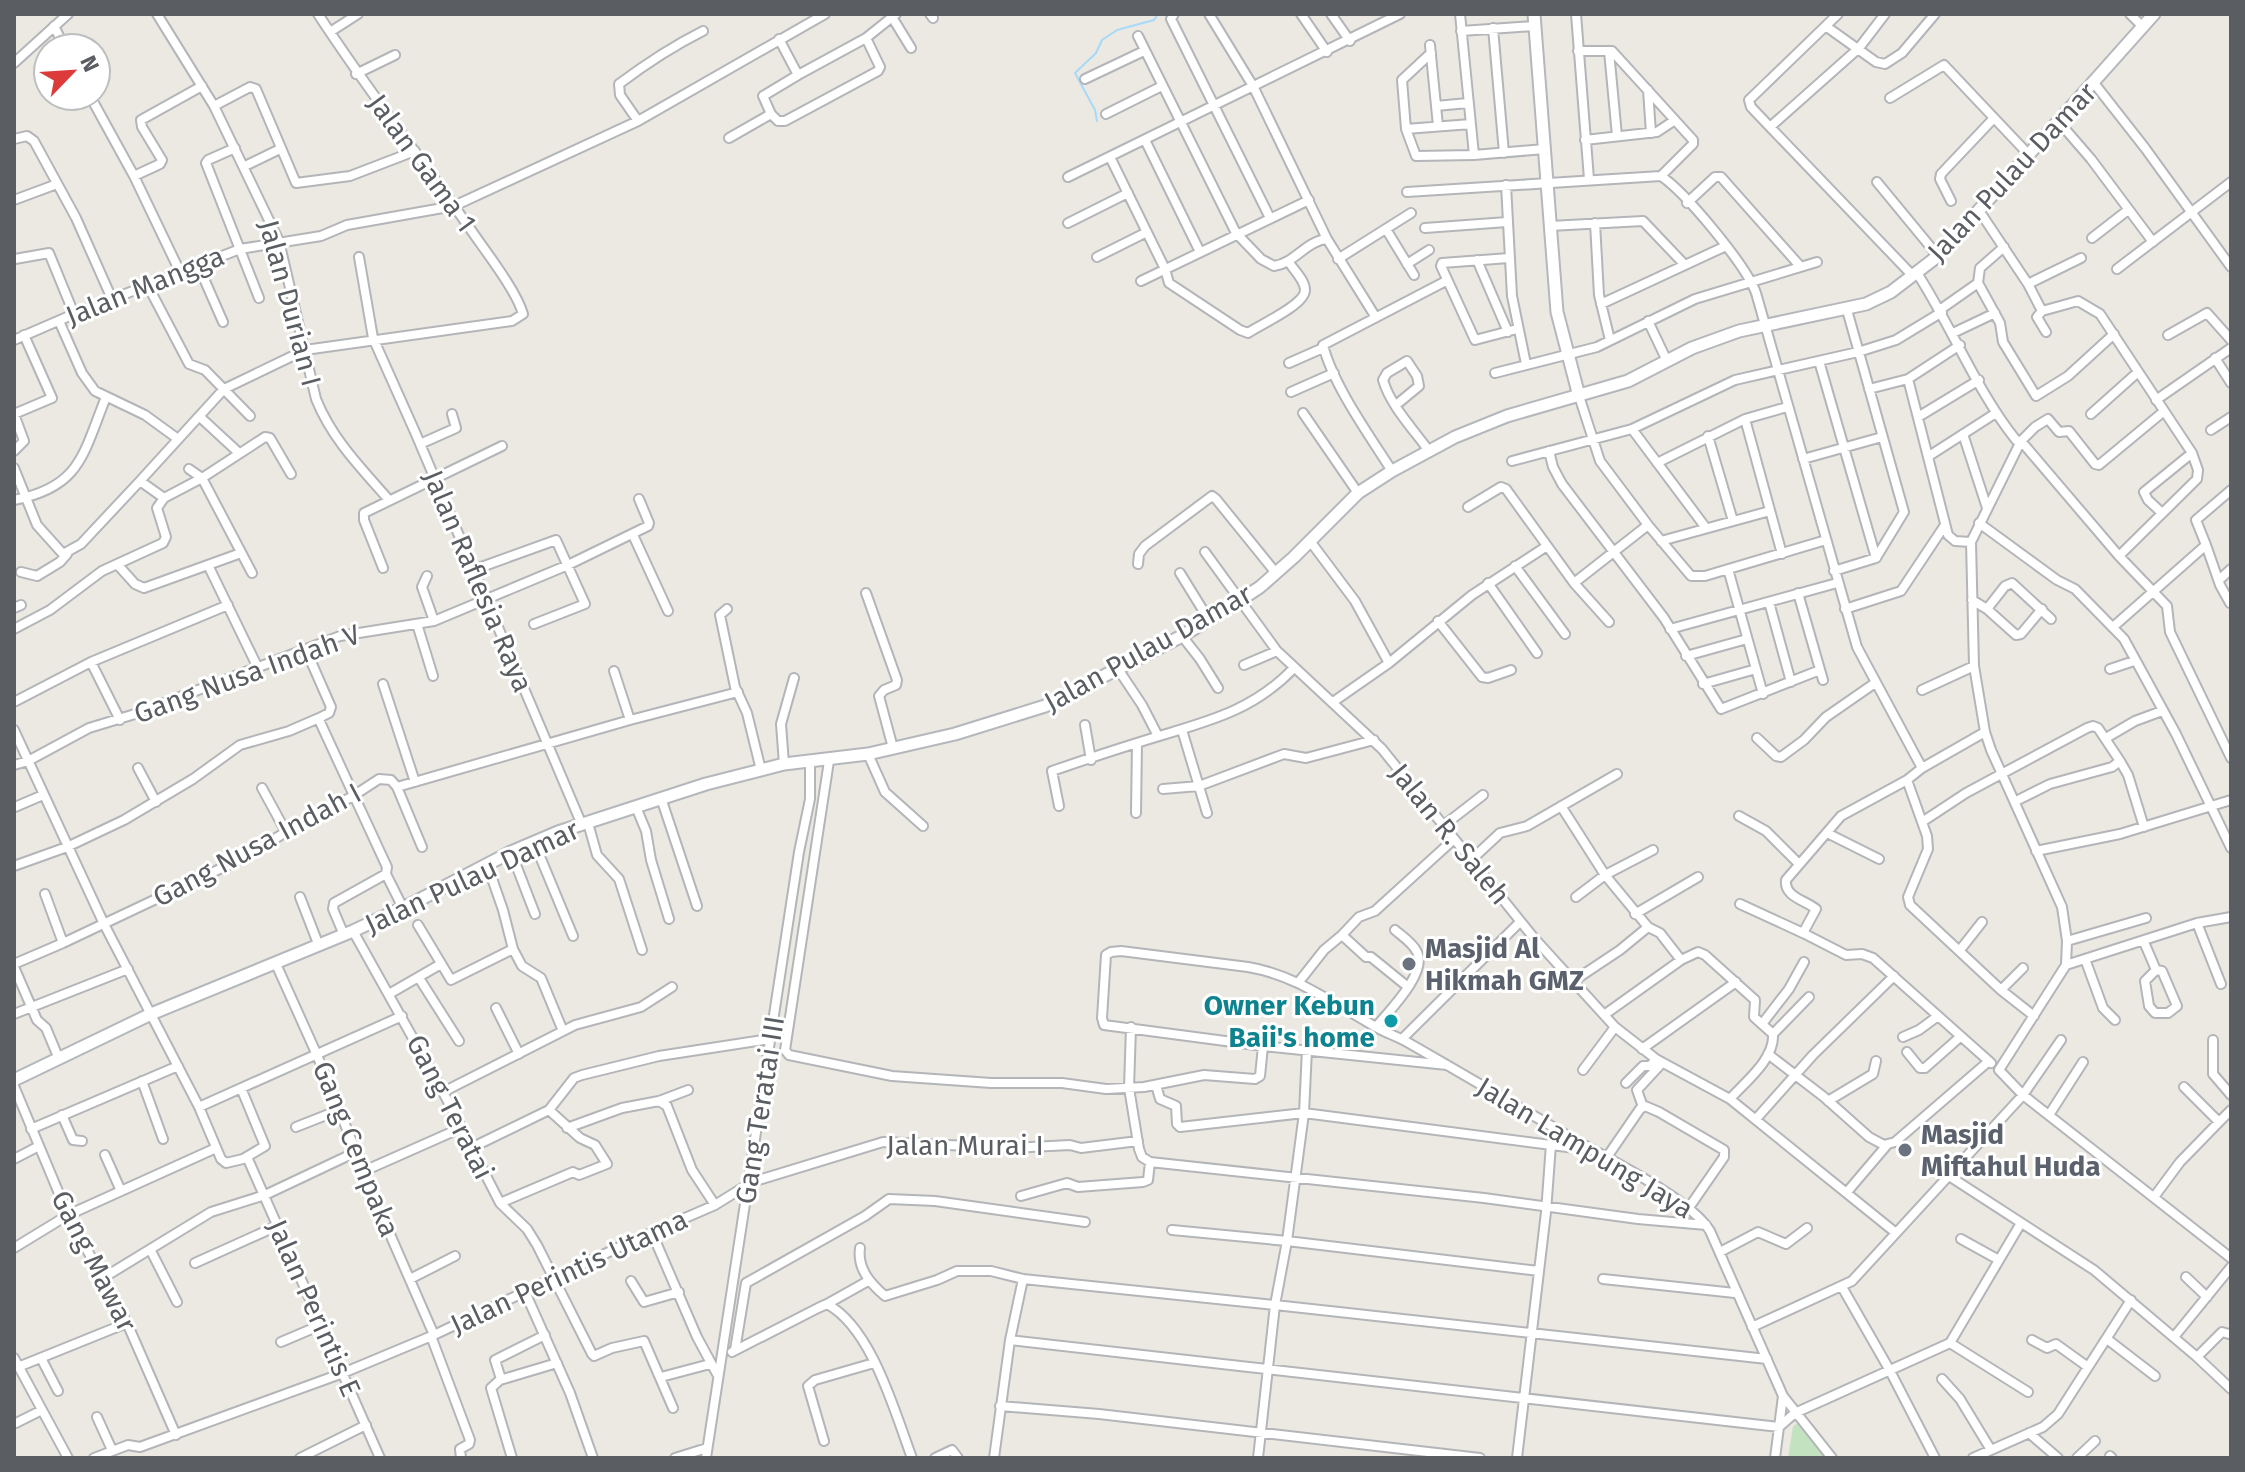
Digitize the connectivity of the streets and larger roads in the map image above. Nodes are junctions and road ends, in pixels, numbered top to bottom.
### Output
1 (68, 14) edge
2 (157, 14) edge
3 (318, 14) edge
4 (358, 14) edge
5 (825, 14) edge
6 (1174, 14) edge
7 (1209, 14) edge
8 (1301, 14) edge
9 (1331, 14) edge
10 (1400, 14) edge
11 (1460, 14) edge
12 (1576, 14) edge
13 (1838, 14) edge
14 (1885, 14) edge
15 (1935, 14) edge
16 (2130, 14) edge
17 (2154, 14) edge
18 (894, 15) edge
19 (1534, 20) edge
20 (54, 26) junction
21 (1827, 27) junction
22 (2143, 27) junction
23 (1493, 28) junction
24 (703, 31) dead end
25 (1461, 31) junction
26 (57, 32) edge
27 (330, 32) junction
28 (1138, 36) dead end
29 (866, 38) junction
30 (779, 39) junction
31 (1350, 41) junction
32 (911, 48) dead end
33 (1859, 48) junction
34 (1144, 51) junction
35 (1578, 51) junction
36 (1609, 51) junction
37 (1327, 52) junction
38 (395, 55) dead end
39 (14, 63) edge
40 (356, 74) junction
41 (798, 75) junction
42 (1085, 79) dead end
43 (2094, 83) junction
44 (202, 86) junction
45 (1162, 86) junction
46 (1253, 86) junction
47 (1647, 89) junction
48 (1890, 98) dead end
49 (1468, 103) junction
50 (1214, 105) junction
51 (214, 106) junction
52 (1436, 106) junction
53 (99, 112) edge
54 (771, 114) junction
55 (1106, 114) dead end
56 (1994, 118) junction
57 (1675, 120) junction
58 (638, 121) junction
59 (1180, 122) junction
60 (2059, 122) junction
61 (1471, 124) junction
62 (1438, 126) junction
63 (1770, 127) junction
64 (1406, 129) junction
65 (1651, 133) junction
66 (1617, 136) junction
67 (729, 138) dead end
68 (14, 139) edge
69 (1145, 140) junction
70 (1585, 140) junction
71 (235, 148) junction
72 (280, 149) junction
73 (1545, 149) junction
74 (415, 151) junction
75 (1504, 153) junction
76 (1474, 155) junction
77 (2030, 156) junction
78 (1110, 157) junction
79 (245, 166) junction
80 (134, 176) junction
81 (1661, 176) junction
82 (1068, 177) dead end
83 (1589, 179) junction
84 (1547, 182) junction
85 (1877, 182) dead end
86 (2231, 182) edge
87 (57, 184) junction
88 (1506, 185) junction
89 (1407, 192) dead end
90 (1128, 193) junction
91 (14, 200) edge
92 (1309, 200) junction
93 (1951, 201) dead end
94 (1687, 203) junction
95 (454, 206) junction
96 (2128, 210) junction
97 (1980, 212) junction
98 (1411, 213) dead end
99 (2191, 214) junction
100 (1270, 218) junction
101 (1507, 222) junction
102 (1068, 223) dead end
103 (1595, 223) junction
104 (1550, 226) junction
105 (1425, 228) dead end
106 (1386, 229) junction
107 (1147, 232) junction
108 (1236, 233) junction
109 (2092, 238) dead end
110 (1327, 239) junction
111 (279, 241) junction
112 (2153, 242) junction
113 (1726, 246) junction
114 (2004, 247) junction
115 (240, 249) junction
116 (1429, 250) dead end
117 (1200, 252) junction
118 (1938, 256) junction
119 (359, 257) dead end
120 (1097, 257) dead end
121 (1509, 258) junction
122 (2081, 258) dead end
123 (15, 259) edge
124 (1338, 259) junction
125 (1477, 260) junction
126 (1288, 261) junction
127 (1817, 262) dead end
128 (1407, 264) junction
129 (1684, 264) junction
130 (198, 265) junction
131 (1800, 266) junction
132 (2231, 267) edge
133 (1165, 269) junction
134 (2117, 269) dead end
135 (180, 272) junction
136 (1414, 275) dead end
137 (1915, 275) junction
138 (1141, 281) dead end
139 (1446, 281) junction
140 (1752, 282) junction
141 (1978, 283) junction
142 (2028, 284) junction
143 (148, 286) junction
144 (259, 298) dead end
145 (112, 299) junction
146 (1601, 304) junction
147 (1847, 310) junction
148 (1941, 311) junction
149 (2042, 311) junction
150 (1995, 313) junction
151 (74, 314) junction
152 (1375, 316) junction
153 (59, 321) junction
154 (1648, 321) junction
155 (223, 322) dead end
156 (1765, 324) junction
157 (1513, 330) junction
158 (2046, 332) dead end
159 (1953, 333) junction
160 (2114, 334) junction
161 (24, 335) junction
162 (2168, 335) dead end
163 (373, 338) junction
164 (14, 340) edge
165 (1610, 340) junction
166 (2231, 340) edge
167 (1960, 345) junction
168 (1323, 346) junction
169 (2231, 348) edge
170 (305, 350) junction
171 (1858, 352) junction
172 (1567, 353) junction
173 (2215, 358) junction
174 (1667, 361) junction
175 (1819, 361) junction
176 (1289, 363) dead end
177 (1526, 364) junction
178 (1777, 369) junction
179 (2138, 372) junction
180 (1334, 373) junction
181 (1495, 373) dead end
182 (1908, 379) junction
183 (1979, 380) junction
184 (2231, 383) edge
185 (224, 389) junction
186 (1869, 389) junction
187 (1291, 392) dead end
188 (1579, 396) junction
189 (106, 397) junction
190 (2156, 400) junction
191 (1396, 405) junction
192 (1787, 407) junction
193 (2163, 412) junction
194 (1303, 413) dead end
195 (1996, 413) junction
196 (452, 414) dead end
197 (2091, 414) dead end
198 (250, 416) dead end
199 (200, 417) junction
200 (1918, 417) junction
201 (2231, 417) edge
202 (1745, 419) junction
203 (1632, 429) junction
204 (2211, 430) dead end
205 (1963, 434) junction
206 (1708, 436) junction
207 (1882, 437) junction
208 (178, 439) junction
209 (1592, 440) junction
210 (2021, 441) junction
211 (420, 444) junction
212 (502, 446) dead end
213 (1844, 448) junction
214 (14, 451) edge
215 (1429, 451) junction
216 (1549, 451) junction
217 (239, 453) junction
218 (2192, 453) junction
219 (1929, 456) junction
220 (1803, 459) junction
221 (1512, 461) dead end
222 (1657, 463) junction
223 (14, 468) edge
224 (189, 469) dead end
225 (1392, 471) junction
226 (291, 474) dead end
227 (202, 478) junction
228 (434, 478) junction
229 (140, 481) junction
230 (2231, 490) edge
231 (1358, 493) junction
232 (26, 498) junction
233 (164, 498) junction
234 (639, 499) dead end
235 (14, 500) edge
236 (389, 500) junction
237 (1468, 507) dead end
238 (1987, 508) junction
239 (1770, 511) junction
240 (2162, 513) junction
241 (1733, 521) junction
242 (1979, 523) junction
243 (1648, 525) junction
244 (1945, 525) junction
245 (1706, 528) junction
246 (633, 535) junction
247 (1826, 540) junction
248 (1310, 541) junction
249 (1661, 541) junction
250 (1971, 542) junction
251 (2206, 545) junction
252 (1547, 546) junction
253 (1205, 552) dead end
254 (1614, 552) junction
255 (241, 553) junction
256 (67, 554) junction
257 (1782, 554) junction
258 (2119, 556) junction
259 (1876, 558) junction
260 (117, 564) junction
261 (1138, 564) dead end
262 (208, 565) junction
263 (568, 565) junction
264 (1515, 566) junction
265 (383, 568) dead end
266 (1728, 569) junction
267 (2231, 569) edge
268 (473, 570) junction
269 (1834, 571) junction
270 (21, 572) dead end
271 (252, 573) dead end
272 (1180, 573) dead end
273 (1276, 573) junction
274 (427, 576) dead end
275 (2219, 580) junction
276 (1488, 583) junction
277 (1574, 583) junction
278 (1837, 583) junction
279 (2154, 590) junction
280 (866, 593) dead end
281 (1798, 593) junction
282 (486, 600) junction
283 (1972, 600) junction
284 (1239, 601) junction
285 (1769, 602) junction
286 (2230, 603) edge
287 (228, 605) junction
288 (727, 609) dead end
289 (1845, 609) junction
290 (1987, 609) junction
291 (2042, 609) junction
292 (1739, 610) junction
293 (668, 611) dead end
294 (2051, 619) dead end
295 (1209, 620) junction
296 (434, 621) junction
297 (1438, 621) junction
298 (1609, 622) dead end
299 (417, 624) junction
300 (534, 624) dead end
301 (2113, 627) junction
302 (14, 629) edge
303 (1670, 629) junction
304 (1565, 634) dead end
305 (1182, 636) junction
306 (1747, 639) junction
307 (306, 650) junction
308 (1277, 651) junction
309 (1537, 653) dead end
310 (1686, 656) junction
311 (2134, 661) junction
312 (91, 662) junction
313 (1389, 663) junction
314 (1244, 665) dead end
315 (1974, 666) junction
316 (258, 668) junction
317 (1294, 668) junction
318 (1118, 669) junction
319 (1756, 669) junction
320 (2110, 669) dead end
321 (1511, 670) dead end
322 (1820, 670) junction
323 (614, 671) dead end
324 (433, 676) dead end
325 (794, 678) dead end
326 (1823, 680) dead end
327 (1791, 682) junction
328 (1875, 683) junction
329 (383, 684) dead end
330 (1703, 684) junction
331 (1218, 688) dead end
332 (1922, 690) dead end
333 (738, 692) junction
334 (1763, 694) junction
335 (14, 702) edge
336 (1333, 702) junction
337 (2162, 711) junction
338 (319, 718) junction
339 (120, 720) junction
340 (630, 720) junction
341 (1085, 725) dead end
342 (14, 730) edge
343 (1182, 730) junction
344 (1985, 732) junction
345 (1158, 736) junction
346 (1757, 738) dead end
347 (2106, 738) junction
348 (1374, 740) junction
349 (1137, 743) junction
350 (547, 744) junction
351 (893, 748) junction
352 (868, 754) junction
353 (2231, 758) edge
354 (1091, 760) junction
355 (28, 761) junction
356 (819, 761) junction
357 (2120, 761) junction
358 (784, 764) junction
359 (14, 765) edge
360 (138, 768) dead end
361 (1922, 768) junction
362 (761, 770) junction
363 (1617, 774) dead end
364 (2002, 774) junction
365 (1907, 780) junction
366 (415, 782) junction
367 (1199, 786) junction
368 (397, 787) junction
369 (262, 788) dead end
370 (1163, 789) dead end
371 (43, 795) junction
372 (1483, 795) dead end
373 (353, 796) junction
374 (661, 798) junction
375 (2231, 800) edge
376 (2016, 801) junction
377 (156, 802) junction
378 (1059, 806) dead end
379 (1561, 806) junction
380 (15, 807) edge
381 (636, 807) junction
382 (2212, 807) junction
383 (1136, 813) dead end
384 (1207, 813) dead end
385 (1739, 816) dead end
386 (1922, 822) junction
387 (585, 824) junction
388 (923, 826) dead end
389 (1443, 826) junction
390 (2144, 827) junction
391 (286, 832) junction
392 (1827, 833) junction
393 (1453, 840) junction
394 (534, 842) junction
395 (67, 847) junction
396 (422, 847) dead end
397 (2231, 848) edge
398 (1653, 850) dead end
399 (2036, 851) junction
400 (511, 852) junction
401 (1879, 859) dead end
402 (1470, 861) junction
403 (487, 864) junction
404 (1799, 864) junction
405 (14, 866) edge
406 (386, 874) junction
407 (1605, 875) junction
408 (1698, 877) dead end
409 (45, 894) dead end
410 (300, 897) dead end
411 (1576, 897) dead end
412 (1740, 904) dead end
413 (697, 906) dead end
414 (403, 908) junction
415 (535, 914) dead end
416 (1635, 914) junction
417 (2231, 917) edge
418 (2146, 918) dead end
419 (669, 919) dead end
420 (1520, 922) junction
421 (1982, 922) dead end
422 (2197, 923) junction
423 (104, 924) junction
424 (418, 925) dead end
425 (1648, 927) junction
426 (1395, 930) dead end
427 (348, 933) junction
428 (1803, 933) junction
429 (1342, 935) junction
430 (573, 936) dead end
431 (2067, 941) junction
432 (2144, 942) junction
433 (63, 943) junction
434 (319, 946) junction
435 (513, 949) junction
436 (642, 950) dead end
437 (1960, 950) junction
438 (2085, 959) junction
439 (1681, 960) junction
440 (1804, 962) dead end
441 (276, 964) junction
442 (441, 964) junction
443 (2066, 965) junction
444 (14, 966) edge
445 (2023, 968) dead end
446 (128, 969) junction
447 (2156, 970) junction
448 (1894, 976) junction
449 (419, 978) junction
450 (1575, 980) junction
451 (1736, 982) junction
452 (1298, 983) junction
453 (2221, 984) dead end
454 (672, 987) dead end
455 (1408, 987) junction
456 (2001, 990) junction
457 (785, 993) junction
458 (389, 994) junction
459 (1809, 997) dead end
460 (31, 1007) junction
461 (496, 1008) dead end
462 (14, 1014) edge
463 (151, 1014) junction
464 (1604, 1015) junction
465 (402, 1016) junction
466 (1938, 1016) junction
467 (2034, 1016) junction
468 (2115, 1020) dead end
469 (1762, 1024) junction
470 (1131, 1027) junction
471 (1376, 1027) junction
472 (1615, 1027) junction
473 (563, 1031) junction
474 (1773, 1034) junction
475 (1903, 1037) dead end
476 (1960, 1037) junction
477 (770, 1039) junction
478 (2061, 1040) dead end
479 (2213, 1040) dead end
480 (459, 1041) dead end
481 (1404, 1041) junction
482 (1263, 1046) junction
483 (1307, 1049) junction
484 (1642, 1049) junction
485 (1907, 1052) dead end
486 (519, 1054) junction
487 (1768, 1054) junction
488 (317, 1055) junction
489 (59, 1059) junction
490 (1404, 1061) junction
491 (1659, 1061) junction
492 (1876, 1061) dead end
493 (1989, 1061) junction
494 (2083, 1062) dead end
495 (1447, 1065) junction
496 (178, 1066) junction
497 (1583, 1070) dead end
498 (1999, 1070) junction
499 (1795, 1076) junction
500 (14, 1080) edge
501 (142, 1081) junction
502 (1626, 1083) dead end
503 (1156, 1085) junction
504 (14, 1086) edge
505 (2184, 1087) dead end
506 (241, 1088) junction
507 (1129, 1088) junction
508 (688, 1090) dead end
509 (443, 1092) junction
510 (2023, 1095) junction
511 (2231, 1095) edge
512 (1730, 1099) junction
513 (659, 1101) junction
514 (1828, 1101) junction
515 (199, 1107) junction
516 (1643, 1107) junction
517 (339, 1110) junction
518 (549, 1110) junction
519 (2231, 1110) edge
520 (1304, 1113) junction
521 (62, 1115) junction
522 (2049, 1115) junction
523 (1756, 1119) junction
524 (2219, 1122) junction
525 (296, 1127) dead end
526 (461, 1128) junction
527 (567, 1128) junction
528 (31, 1129) junction
529 (163, 1139) dead end
530 (82, 1141) dead end
531 (1138, 1141) junction
532 (1551, 1144) junction
533 (1887, 1145) junction
534 (39, 1146) junction
535 (473, 1147) junction
536 (216, 1148) junction
537 (1595, 1150) junction
538 (356, 1152) junction
539 (105, 1155) dead end
540 (247, 1157) junction
541 (1607, 1157) junction
542 (14, 1159) edge
543 (1150, 1162) junction
544 (364, 1171) junction
545 (1949, 1176) junction
546 (1295, 1177) junction
547 (750, 1182) junction
548 (121, 1191) junction
549 (1847, 1192) junction
550 (265, 1195) junction
551 (1021, 1196) dead end
552 (2154, 1197) junction
553 (500, 1203) junction
554 (715, 1205) junction
555 (1547, 1208) junction
556 (1688, 1209) junction
557 (68, 1215) junction
558 (1085, 1222) dead end
559 (2021, 1223) junction
560 (1706, 1225) junction
561 (277, 1226) junction
562 (1807, 1228) dead end
563 (1172, 1230) dead end
564 (652, 1233) junction
565 (1896, 1233) junction
566 (1961, 1239) dead end
567 (1287, 1241) junction
568 (14, 1248) edge
569 (860, 1248) dead end
570 (150, 1249) junction
571 (1720, 1252) junction
572 (455, 1256) dead end
573 (2231, 1258) edge
574 (1999, 1260) junction
575 (195, 1263) dead end
576 (2231, 1267) edge
577 (1539, 1271) junction
578 (2186, 1277) dead end
579 (103, 1278) junction
580 (553, 1278) junction
581 (410, 1279) junction
582 (1023, 1279) junction
583 (1603, 1279) dead end
584 (631, 1281) dead end
585 (868, 1281) junction
586 (1842, 1287) junction
587 (525, 1292) junction
588 (679, 1292) junction
589 (1735, 1293) junction
590 (2207, 1297) junction
591 (2131, 1300) junction
592 (177, 1302) dead end
593 (827, 1304) junction
594 (1275, 1305) junction
595 (127, 1323) junction
596 (321, 1325) junction
597 (1752, 1327) junction
598 (1532, 1333) junction
599 (2229, 1334) edge
600 (432, 1335) junction
601 (545, 1335) junction
602 (2174, 1337) junction
603 (2107, 1339) junction
604 (1010, 1340) junction
605 (2032, 1340) dead end
606 (281, 1342) dead end
607 (1950, 1343) junction
608 (729, 1352) junction
609 (2197, 1357) junction
610 (41, 1358) junction
611 (1767, 1359) junction
612 (16, 1362) edge
613 (557, 1363) junction
614 (874, 1363) junction
615 (710, 1364) junction
616 (2088, 1367) junction
617 (1889, 1369) junction
618 (1268, 1370) junction
619 (343, 1373) junction
620 (717, 1374) junction
621 (2155, 1376) dead end
622 (661, 1377) junction
623 (1942, 1379) dead end
624 (500, 1380) junction
625 (2230, 1385) edge
626 (58, 1391) dead end
627 (2028, 1392) dead end
628 (1783, 1396) junction
629 (1523, 1398) junction
630 (1000, 1406) junction
631 (673, 1408) dead end
632 (40, 1411) junction
633 (1795, 1413) junction
634 (97, 1417) dead end
635 (16, 1423) dead end
636 (366, 1425) junction
637 (1779, 1427) junction
638 (2029, 1433) junction
639 (1262, 1434) junction
640 (176, 1435) junction
641 (824, 1441) dead end
642 (2095, 1441) dead end
643 (140, 1447) junction
644 (112, 1450) junction
645 (1991, 1450) junction
646 (707, 1453) edge
647 (68, 1458) edge
648 (94, 1458) edge
649 (145, 1458) edge
650 (300, 1458) edge
651 (380, 1458) edge
652 (461, 1458) edge
653 (512, 1458) edge
654 (593, 1458) edge
655 (675, 1458) edge
656 (912, 1458) edge
657 (935, 1458) edge
658 (958, 1458) edge
659 (994, 1458) edge
660 (1258, 1458) edge
661 (1480, 1458) edge
662 (1517, 1458) edge
663 (1775, 1458) edge
664 (1832, 1458) edge
665 (1935, 1458) edge
666 (1973, 1458) edge
667 (2058, 1458) edge
668 (2077, 1458) edge

1 - 20 street
2 - 44 street, Jalan Durian I
3 - 27 street, Jalan Gama 1
4 - 27 street
5 - 30 street, Jalan Mangga
6 - 50 street
7 - 46 street
8 - 37 street
9 - 31 street
10 - 31 street
11 - 25 street
12 - 35 street
13 - 21 street
14 - 33 street
15 - 33 street
16 - 22 street
17 - 22 street, Jalan Pulau Damar
18 - 29 street
18 - 32 street
19 - 23 street
19 - 73 street
20 - 26 street
20 - 39 street
21 - 33 street
21 - 63 street
22 - 43 street, Jalan Pulau Damar
23 - 25 street
23 - 75 street
24 - 58 street
25 - 49 street
27 - 40 street, Jalan Gama 1
28 - 34 street
29 - 41 street
29 - 54 street
30 - 41 street
30 - 58 street, Jalan Mangga
31 - 37 street
33 - 63 street
34 - 42 street
34 - 45 street
35 - 36 street
35 - 70 street
36 - 47 street
36 - 66 street
37 - 46 street
38 - 40 street
40 - 74 street, Jalan Gama 1
41 - 54 street
43 - 60 street, Jalan Pulau Damar
43 - 99 street
44 - 51 street, Jalan Durian I
44 - 80 street
45 - 55 street
45 - 59 street
46 - 50 street
46 - 92 street
47 - 57 street
47 - 65 street
48 - 56 street
49 - 52 street
49 - 61 street
50 - 59 street
50 - 100 street
51 - 71 street, Jalan Durian I
51 - 72 street
52 - 62 street
52 - 64 street
53 - 80 street
54 - 67 street
56 - 77 street
56 - 93 street
57 - 65 street
57 - 81 street
58 - 95 street, Jalan Mangga
59 - 69 street
59 - 108 street
60 - 77 street, Jalan Pulau Damar
60 - 96 street
61 - 62 street
61 - 76 street
62 - 64 street
63 - 137 street
64 - 76 street
65 - 66 street
66 - 70 street
68 - 87 street
69 - 78 street
69 - 117 street
70 - 83 street
71 - 79 street, Jalan Durian I
71 - 115 street
72 - 74 street
72 - 79 street
73 - 75 street
73 - 84 street
74 - 95 street, Jalan Gama 1
75 - 76 street
77 - 97 street, Jalan Pulau Damar
78 - 82 street
78 - 90 street
79 - 111 street, Jalan Durian I
80 - 135 street
81 - 83 street
81 - 94 street
83 - 84 street
84 - 88 street
84 - 104 street
85 - 118 street
86 - 99 street
87 - 91 street
87 - 145 street
88 - 89 street
88 - 101 street
90 - 102 street
90 - 107 street
92 - 100 street
92 - 110 street
94 - 113 street
94 - 131 street
95 - 111 street, Jalan Mangga
95 - 163 street, Jalan Gama 1
96 - 109 street
96 - 112 street
97 - 114 street
97 - 118 street, Jalan Pulau Damar
98 - 106 street
99 - 112 street
99 - 132 street
100 - 108 street
101 - 105 street
101 - 121 street
103 - 104 street
103 - 129 street
103 - 146 street
104 - 172 street
106 - 124 street
106 - 128 street
107 - 120 street
107 - 133 street
108 - 117 street
108 - 126 street
110 - 124 street
110 - 126 street
111 - 115 street, Jalan Mangga
111 - 170 street, Jalan Durian I
112 - 134 street
113 - 129 street
113 - 140 street
114 - 141 street
114 - 142 street
115 - 130 street, Jalan Mangga
115 - 144 street
116 - 128 street
117 - 133 street
118 - 137 street, Jalan Pulau Damar
119 - 163 street, Jalan Raflesia Raya
121 - 125 street
121 - 157 street
122 - 142 street
123 - 151 street
124 - 152 street
125 - 139 street
125 - 157 street
126 - 133 street
127 - 131 street
128 - 136 street
129 - 146 street
130 - 135 street, Jalan Mangga
130 - 155 street
131 - 140 street
133 - 138 street
135 - 143 street, Jalan Mangga
137 - 147 street, Jalan Pulau Damar
137 - 148 street
139 - 152 street
139 - 157 street
140 - 154 street
140 - 156 street
141 - 148 street
141 - 150 street
142 - 149 street
143 - 145 street, Jalan Mangga
143 - 185 street
145 - 151 street, Jalan Mangga
146 - 165 street
147 - 156 street, Jalan Pulau Damar
147 - 171 street
148 - 159 street
148 - 171 street
149 - 158 street
149 - 160 street
150 - 159 street
150 - 160 street
151 - 153 street, Jalan Mangga
152 - 168 street
153 - 161 street, Jalan Mangga
153 - 189 street
154 - 165 street
154 - 174 street
156 - 174 street, Jalan Pulau Damar
156 - 178 street
157 - 177 street
159 - 167 street
160 - 179 street
161 - 164 street, Jalan Mangga
161 - 214 street
162 - 166 street
163 - 170 street
163 - 211 street, Jalan Raflesia Raya
165 - 172 street
167 - 182 street
167 - 183 street
168 - 176 street
168 - 180 street
169 - 173 street
170 - 185 street
170 - 236 street, Jalan Durian I
171 - 175 street
171 - 186 street
172 - 177 street
172 - 188 street
173 - 184 street
173 - 190 street
174 - 188 street, Jalan Pulau Damar
175 - 178 street
175 - 213 street
177 - 181 street
178 - 192 street
178 - 203 street
179 - 190 street
179 - 197 street
180 - 187 street
180 - 225 street
182 - 186 street
182 - 200 street
183 - 195 street
183 - 200 street
185 - 198 street
185 - 199 street
186 - 207 street
188 - 209 street
188 - 215 street, Jalan Pulau Damar
189 - 208 street
189 - 232 street
190 - 193 street
191 - 191 street
191 - 215 street
192 - 202 street
192 - 220 street
193 - 210 street
193 - 218 street
194 - 231 street
195 - 205 street
195 - 210 street
196 - 211 street
199 - 208 street
199 - 217 street
200 - 219 street
201 - 204 street
202 - 206 street
202 - 239 street
203 - 209 street
203 - 222 street
205 - 219 street
205 - 238 street
206 - 222 street
206 - 241 street
207 - 213 street
207 - 259 street
208 - 229 street
209 - 216 street
209 - 243 street
210 - 238 street
210 - 258 street
211 - 228 street, Jalan Raflesia Raya
212 - 228 street
213 - 220 street
213 - 259 street
215 - 225 street, Jalan Pulau Damar
216 - 221 street
216 - 254 street
217 - 226 street
217 - 227 street
218 - 240 street
218 - 240 street
219 - 244 street
220 - 247 street
222 - 245 street
223 - 232 street
224 - 227 street
225 - 231 street, Jalan Pulau Damar
227 - 233 street
227 - 255 street
228 - 236 street
228 - 268 street, Jalan Raflesia Raya
229 - 233 street
229 - 256 street
230 - 251 street
231 - 248 street, Jalan Pulau Damar
232 - 235 street
232 - 256 street
233 - 260 street
234 - 246 street
236 - 265 street
237 - 252 street
238 - 242 street
239 - 241 street
239 - 257 street
240 - 258 street
241 - 245 street
242 - 250 street
242 - 301 street
243 - 249 street
243 - 254 street
244 - 250 street
244 - 289 street
245 - 249 street
246 - 263 street, Gang Nusa Indah V
246 - 293 street
247 - 257 street
247 - 269 street
248 - 273 street, Jalan Pulau Damar
248 - 313 street
249 - 266 street
250 - 283 street
251 - 275 street
251 - 279 street
252 - 264 street
252 - 277 street
253 - 284 street, Jalan R. Saleh
254 - 277 street
254 - 303 street
255 - 262 street
255 - 271 street
256 - 270 street
257 - 266 street
258 - 279 street
259 - 269 street
260 - 262 street
260 - 302 street
261 - 273 street
262 - 287 street
263 - 268 street
263 - 282 street, Gang Nusa Indah V
263 - 300 street
264 - 276 street
264 - 304 street
266 - 292 street
267 - 275 street
268 - 282 street, Jalan Raflesia Raya
269 - 278 street
272 - 295 street
273 - 284 street, Jalan Pulau Damar
274 - 296 street
275 - 286 street
276 - 297 street
276 - 309 street
277 - 298 street
278 - 281 street
278 - 289 street
279 - 301 street
279 - 353 street
280 - 351 street
281 - 285 street
281 - 322 street
282 - 296 street, Gang Nusa Indah V
282 - 350 street, Jalan Raflesia Raya
283 - 290 street
283 - 315 street
284 - 295 street, Jalan Pulau Damar
284 - 308 street, Jalan R. Saleh
285 - 292 street
285 - 327 street
287 - 312 street
287 - 316 street
288 - 333 street
289 - 328 street
290 - 291 street
290 - 291 street
291 - 294 street
292 - 303 street
292 - 306 street
295 - 305 street, Jalan Pulau Damar
296 - 299 street, Gang Nusa Indah V
297 - 313 street
297 - 321 street
299 - 307 street, Gang Nusa Indah V
299 - 324 street
301 - 311 street
303 - 310 street
305 - 318 street, Jalan Pulau Damar
305 - 331 street
306 - 310 street
306 - 319 street
307 - 316 street, Gang Nusa Indah V
307 - 338 street
308 - 314 street
308 - 317 street, Jalan R. Saleh
310 - 330 street
311 - 320 street
311 - 337 street
312 - 335 street
312 - 339 street
313 - 336 street
315 - 332 street
315 - 344 street
316 - 339 street, Gang Nusa Indah V
317 - 336 street, Jalan R. Saleh
317 - 343 street
318 - 345 street
318 - 351 street, Jalan Pulau Damar
319 - 330 street
319 - 334 street
322 - 326 street
322 - 327 street
323 - 340 street
325 - 358 street
327 - 334 street
328 - 346 street
328 - 361 street
329 - 366 street
330 - 334 street
333 - 340 street, Gang Nusa Indah I
333 - 362 street
336 - 348 street, Jalan R. Saleh
337 - 347 street
337 - 382 street
338 - 373 street
338 - 377 street
339 - 355 street, Gang Nusa Indah V
340 - 350 street, Gang Nusa Indah I
341 - 354 street
342 - 355 street
343 - 345 street
343 - 367 street
344 - 361 street
344 - 364 street
345 - 349 street
347 - 357 street
347 - 364 street
348 - 367 street
348 - 389 street, Jalan R. Saleh
349 - 354 street
349 - 383 street
350 - 366 street, Gang Nusa Indah I
350 - 387 street, Jalan Raflesia Raya
351 - 352 street, Jalan Pulau Damar
352 - 356 street, Jalan Pulau Damar
352 - 388 street
354 - 378 street
355 - 359 street, Gang Nusa Indah V
355 - 371 street
356 - 358 street, Jalan Pulau Damar
356 - 457 street
356 - 457 street, Gang Teratai III
357 - 376 street
357 - 390 street
358 - 362 street, Jalan Pulau Damar
360 - 377 street
361 - 365 street
362 - 374 street, Jalan Pulau Damar
363 - 379 street
364 - 376 street
364 - 386 street
365 - 386 street
365 - 392 street
366 - 368 street, Gang Nusa Indah I
367 - 370 street
367 - 384 street
368 - 373 street, Gang Nusa Indah I
368 - 396 street
369 - 391 street
371 - 380 street
371 - 395 street
372 - 389 street
373 - 391 street, Gang Nusa Indah I
373 - 406 street
374 - 381 street, Jalan Pulau Damar
374 - 413 street
375 - 382 street
376 - 399 street
377 - 395 street
379 - 402 street
379 - 407 street
381 - 387 street, Jalan Pulau Damar
381 - 419 street
382 - 390 street
382 - 397 street
385 - 404 street
386 - 437 street
387 - 394 street, Jalan Pulau Damar
387 - 436 street, Jalan Raflesia Raya
389 - 393 street, Jalan R. Saleh
390 - 399 street
391 - 423 street, Gang Nusa Indah I
392 - 401 street
392 - 404 street
393 - 402 street, Jalan R. Saleh
393 - 429 street
394 - 400 street, Jalan Pulau Damar
394 - 430 street
395 - 405 street
395 - 423 street
398 - 407 street
399 - 431 street
400 - 403 street, Jalan Pulau Damar
400 - 415 street
402 - 420 street, Jalan R. Saleh
403 - 414 street, Jalan Pulau Damar
403 - 435 street
404 - 428 street
406 - 414 street
406 - 427 street, Gang Teratai
407 - 411 street
407 - 416 street
408 - 416 street
409 - 433 street
410 - 434 street
412 - 428 street
414 - 427 street, Jalan Pulau Damar
416 - 425 street
417 - 422 street
418 - 431 street
420 - 450 street, Jalan R. Saleh
420 - 481 street
421 - 437 street
422 - 432 street
422 - 453 street
423 - 433 street, Gang Nusa Indah I
423 - 446 street
424 - 442 street
425 - 439 street
425 - 450 street
426 - 455 street
427 - 434 street, Jalan Pulau Damar
427 - 458 street, Gang Teratai
428 - 448 street
429 - 452 street
429 - 455 street
431 - 443 street
432 - 438 street
432 - 447 street
433 - 444 street, Gang Nusa Indah I
434 - 441 street, Jalan Pulau Damar
435 - 442 street
435 - 473 street
437 - 456 street
438 - 443 street
438 - 468 street
439 - 451 street
439 - 464 street
440 - 469 street
441 - 463 street, Jalan Pulau Damar
441 - 488 street, Gang Cempaka
442 - 449 street
443 - 467 street
444 - 460 street
445 - 456 street
446 - 460 street
446 - 463 street
447 - 447 street
448 - 466 street
448 - 499 street
449 - 458 street
449 - 480 street
450 - 464 street, Jalan R. Saleh
451 - 469 street
451 - 484 street
452 - 470 street, Jalan Lampung Jaya
452 - 471 street, Jalan Lampung Jaya
454 - 473 street
455 - 471 street
456 - 467 street
457 - 477 street, Gang Teratai III
457 - 507 street
458 - 465 street, Gang Teratai
459 - 474 street
460 - 462 street
460 - 489 street
461 - 486 street
463 - 489 street, Jalan Pulau Damar
463 - 496 street
464 - 472 street, Jalan R. Saleh
465 - 488 street
465 - 509 street, Gang Teratai
466 - 475 street
466 - 476 street
467 - 498 street
469 - 474 street
470 - 482 street
470 - 507 street
471 - 481 street, Jalan Lampung Jaya
472 - 484 street, Jalan R. Saleh
472 - 497 street
473 - 486 street
474 - 487 street
476 - 485 street
476 - 493 street
477 - 518 street
477 - 547 street, Gang Teratai III
478 - 510 street
479 - 511 street
481 - 490 street
481 - 495 street, Jalan Lampung Jaya
482 - 483 street
482 - 503 street
483 - 490 street
483 - 520 street
484 - 491 street, Jalan R. Saleh
486 - 509 street
487 - 499 street
487 - 512 street
488 - 506 street
488 - 517 street, Gang Cempaka
489 - 500 street, Jalan Pulau Damar
490 - 495 street
491 - 502 street
491 - 512 street, Jalan R. Saleh
491 - 516 street
492 - 514 street
493 - 498 street
493 - 533 street
494 - 522 street
495 - 537 street, Jalan Lampung Jaya
496 - 501 street
496 - 515 street
498 - 510 street
499 - 514 street
499 - 523 street
501 - 521 street
501 - 529 street
503 - 507 street
503 - 520 street
504 - 528 street, Gang Mawar
505 - 524 street
506 - 515 street
506 - 540 street
507 - 531 street
508 - 513 street
509 - 526 street, Gang Teratai
510 - 522 street
510 - 545 street
512 - 523 street, Jalan R. Saleh
513 - 527 street
513 - 554 street
514 - 533 street
515 - 536 street
516 - 541 street
516 - 556 street
517 - 525 street
517 - 538 street, Gang Cempaka
518 - 527 street
518 - 535 street
519 - 524 street
520 - 532 street
520 - 546 street
521 - 528 street
521 - 530 street
522 - 552 street
523 - 549 street, Jalan R. Saleh
524 - 552 street
526 - 535 street, Gang Teratai
526 - 544 street
527 - 553 street
528 - 534 street, Gang Mawar
531 - 543 street
531 - 547 street, Jalan Murai I
532 - 537 street
532 - 555 street
533 - 549 street
534 - 542 street
534 - 557 street, Gang Mawar
535 - 553 street, Gang Teratai
536 - 540 street
536 - 548 street
537 - 541 street, Jalan Lampung Jaya
538 - 544 street, Gang Cempaka
538 - 550 street
539 - 548 street
540 - 550 street, Jalan Perintis E
541 - 556 street, Jalan Lampung Jaya
543 - 546 street
543 - 551 street
544 - 581 street, Gang Cempaka
545 - 559 street
545 - 565 street
546 - 555 street
546 - 567 street
547 - 554 street, Jalan Perintis Utama
547 - 608 street, Gang Teratai III
548 - 557 street
549 - 565 street, Jalan R. Saleh
550 - 561 street, Jalan Perintis E
550 - 570 street
552 - 573 street
553 - 580 street, Gang Teratai
554 - 564 street, Jalan Perintis Utama
555 - 560 street
555 - 577 street
556 - 560 street, Jalan Lampung Jaya
557 - 568 street
557 - 579 street, Gang Mawar
558 - 608 street
559 - 574 street
559 - 591 street
560 - 571 street, Jalan Lampung Jaya
561 - 575 street
561 - 596 street, Jalan Perintis E
562 - 571 street
563 - 567 street
564 - 580 street, Jalan Perintis Utama
564 - 588 street
565 - 586 street
566 - 574 street
567 - 577 street
567 - 594 street
569 - 585 street
570 - 579 street
570 - 592 street
571 - 589 street, Jalan Lampung Jaya
572 - 581 street
574 - 607 street
576 - 590 street
577 - 598 street
578 - 590 street
579 - 595 street, Gang Mawar
580 - 587 street, Jalan Perintis Utama
580 - 622 street, Gang Teratai
581 - 600 street, Gang Cempaka
582 - 585 street
582 - 594 street
582 - 604 street
583 - 589 street
584 - 588 street
585 - 593 street
586 - 597 street
586 - 617 street
587 - 600 street, Jalan Perintis Utama
587 - 601 street
588 - 615 street
589 - 597 street, Jalan Lampung Jaya
590 - 602 street
591 - 602 street
591 - 603 street
593 - 608 street
593 - 614 street
594 - 598 street
594 - 618 street
595 - 610 street
595 - 640 street, Gang Mawar
596 - 606 street
596 - 619 street, Jalan Perintis E
597 - 611 street, Jalan Lampung Jaya
598 - 611 street
598 - 629 street
599 - 609 street
600 - 619 street, Jalan Perintis Utama
600 - 652 street, Jalan Perintis Utama
601 - 613 street
601 - 624 street
602 - 609 street
603 - 616 street
603 - 621 street
604 - 618 street
604 - 630 street
605 - 616 street
607 - 617 street
607 - 627 street
608 - 620 street, Gang Teratai III
609 - 625 street
610 - 612 street
610 - 626 street
611 - 628 street, Jalan Lampung Jaya
612 - 632 street
613 - 624 street
613 - 654 street
614 - 641 street
614 - 656 street
615 - 620 street
615 - 622 street
616 - 638 street
617 - 633 street
617 - 665 street
618 - 629 street
618 - 639 street
619 - 636 street, Jalan Perintis E
619 - 640 street, Jalan Perintis Utama
620 - 646 street, Gang Teratai III
622 - 631 street
623 - 645 street
624 - 653 street
628 - 633 street, Jalan Lampung Jaya
628 - 637 street
629 - 637 street
629 - 662 street
630 - 639 street
630 - 659 street
632 - 635 street
632 - 647 street
633 - 637 street
633 - 664 street, Jalan Lampung Jaya
634 - 644 street
636 - 650 street
636 - 651 street, Jalan Perintis E
637 - 663 street
638 - 645 street
638 - 667 street
639 - 660 street
639 - 661 street
640 - 643 street, Jalan Perintis Utama
642 - 668 street
643 - 644 street, Jalan Perintis Utama
643 - 649 street
644 - 648 street, Jalan Perintis Utama
645 - 666 street
646 - 655 street
657 - 658 street

